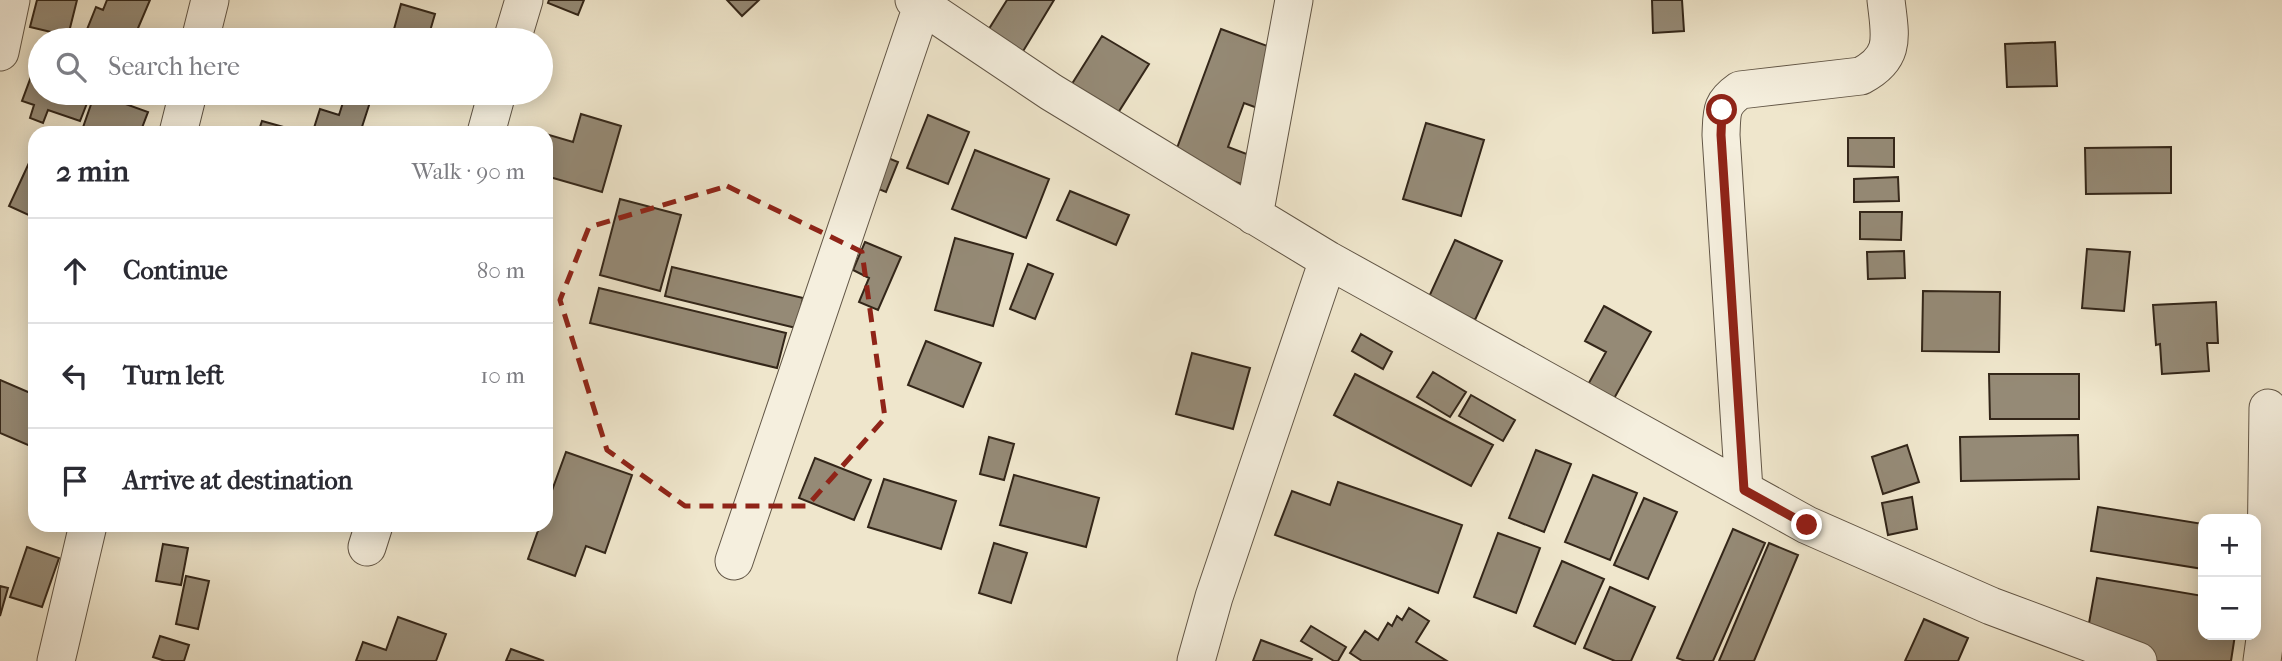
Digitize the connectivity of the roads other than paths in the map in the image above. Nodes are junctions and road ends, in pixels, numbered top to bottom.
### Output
1 (11, 0) edge
2 (210, 0) edge
3 (524, 0) edge
4 (1294, 0) edge
5 (1885, 0) edge
6 (918, 3) edge
7 (203, 28) edge
8 (516, 28) edge
9 (0, 52) edge
10 (185, 105) edge
11 (494, 105) edge
12 (180, 126) edge
13 (488, 126) edge
14 (1254, 216) junction
15 (1328, 260) junction
16 (2268, 408) dead end
17 (1744, 490) junction
18 (86, 532) edge
19 (734, 561) dead end
20 (56, 661) edge
21 (1196, 661) edge
22 (2138, 661) edge
23 (2262, 661) edge

1 - 9 street
2 - 7 street
3 - 8 street
4 - 14 street
5 - 17 street
6 - 14 street
6 - 19 street
10 - 12 street
11 - 13 street
14 - 15 street
15 - 17 street
15 - 21 street
16 - 23 street
17 - 22 street
18 - 20 street

